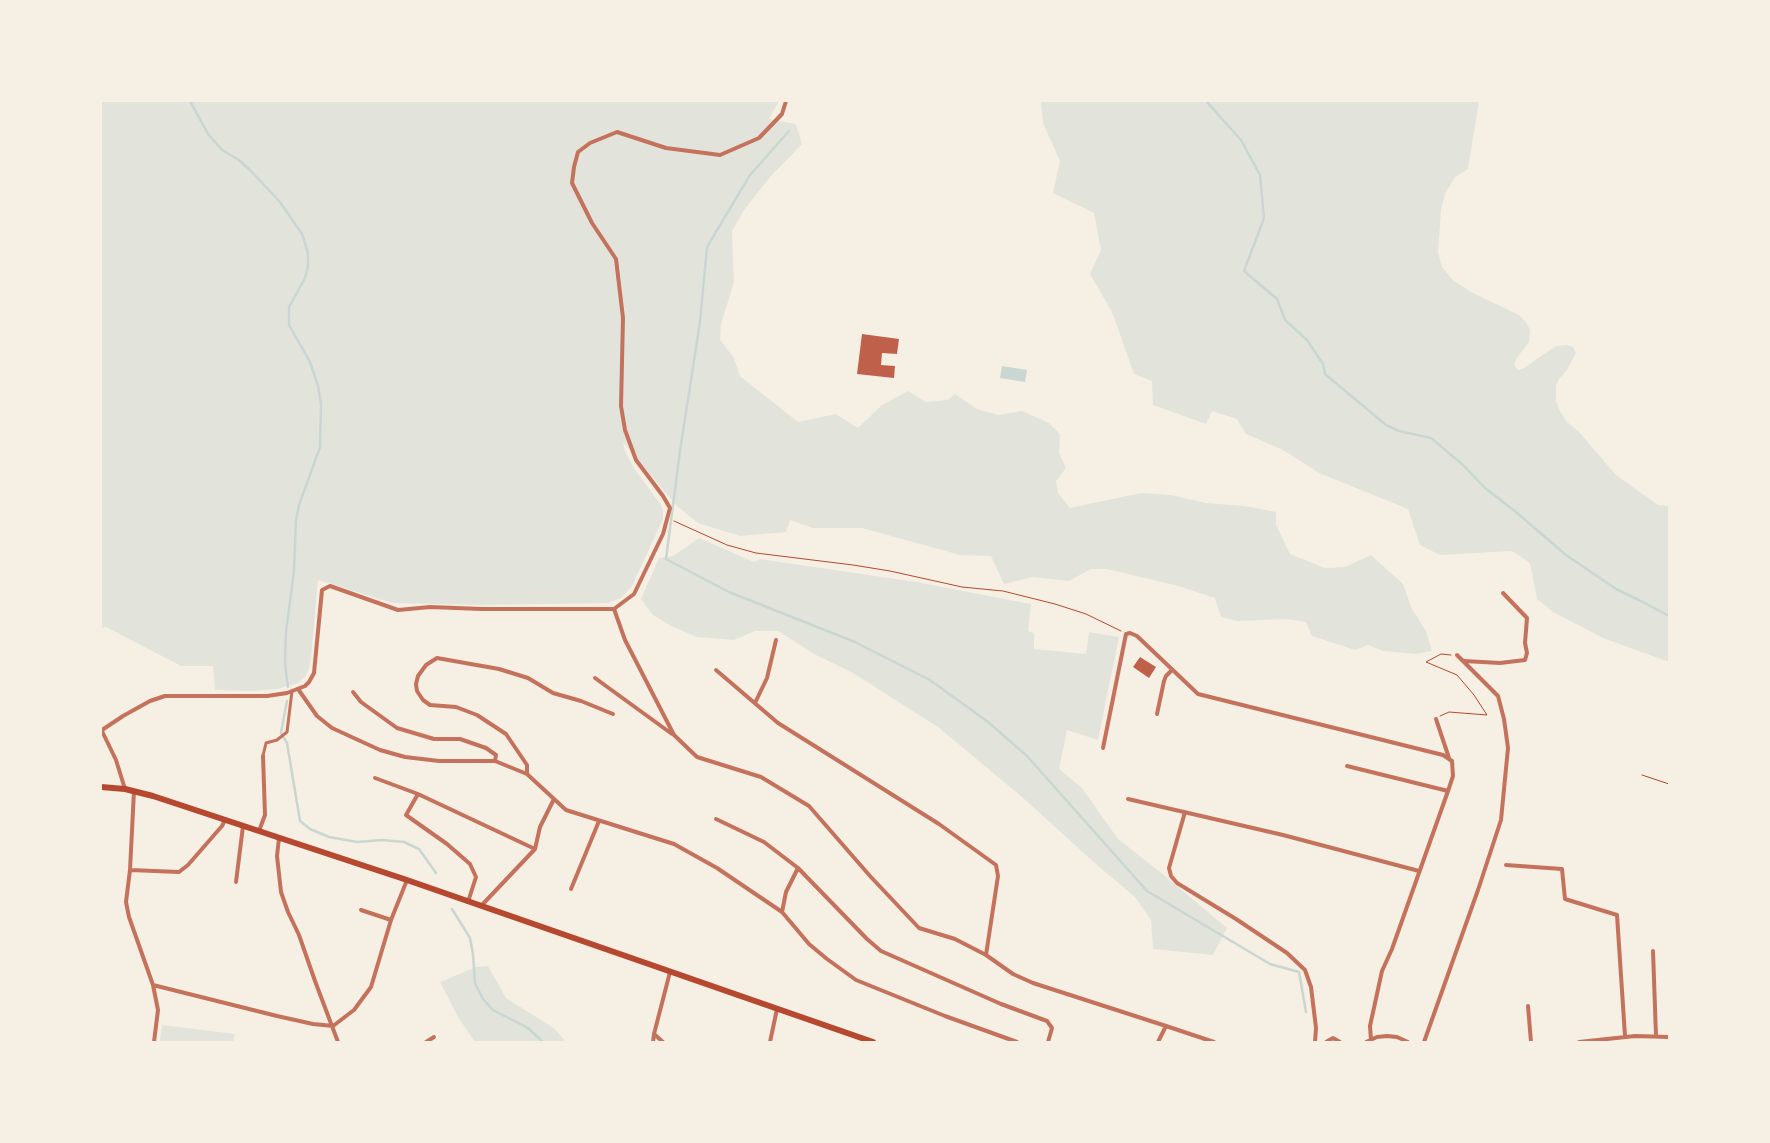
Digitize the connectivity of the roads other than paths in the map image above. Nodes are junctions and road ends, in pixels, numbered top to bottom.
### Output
1 (786, 101) edge
2 (1503, 593) dead end
3 (614, 609) junction
4 (776, 640) dead end
5 (1457, 655) road end
6 (1464, 661) junction
7 (716, 670) dead end
8 (1172, 670) junction
9 (595, 678) dead end
10 (298, 689) junction
11 (292, 692) junction
12 (353, 692) dead end
13 (755, 703) junction
14 (613, 714) dead end
15 (1157, 714) dead end
16 (1436, 719) road end
17 (102, 730) edge
18 (674, 735) junction
19 (1103, 748) dead end
20 (263, 756) joint
21 (1449, 758) junction
22 (495, 761) junction
23 (1347, 766) dead end
24 (527, 774) junction
25 (375, 778) dead end
26 (101, 787) edge
27 (125, 789) junction
28 (134, 791) junction
29 (1448, 792) junction
30 (418, 794) junction
31 (554, 799) junction
32 (1128, 799) dead end
33 (1185, 812) junction
34 (716, 819) dead end
35 (225, 820) junction
36 (599, 821) junction
37 (243, 826) junction
38 (259, 831) junction
39 (279, 838) junction
40 (534, 848) junction
41 (1506, 864) dead end
42 (798, 868) junction
43 (130, 870) junction
44 (1419, 871) junction
45 (407, 880) junction
46 (236, 882) dead end
47 (571, 889) dead end
48 (468, 902) junction
49 (481, 906) junction
50 (361, 910) dead end
51 (782, 912) junction
52 (390, 920) junction
53 (1653, 951) dead end
54 (986, 955) junction
55 (670, 972) junction
56 (153, 985) junction
57 (1528, 1006) dead end
58 (778, 1009) junction
59 (333, 1026) junction
60 (1166, 1026) junction
61 (654, 1034) junction
62 (1625, 1036) junction
63 (1656, 1036) junction
64 (434, 1037) dead end
65 (1669, 1037) edge
66 (1369, 1041) edge
67 (154, 1042) edge
68 (338, 1042) edge
69 (426, 1042) edge
70 (653, 1042) edge
71 (663, 1042) edge
72 (770, 1042) edge
73 (873, 1042) edge
74 (1017, 1042) edge
75 (1048, 1042) edge
76 (1158, 1042) edge
77 (1214, 1042) edge
78 (1315, 1042) edge
79 (1326, 1042) edge
80 (1340, 1042) edge
81 (1408, 1042) edge
82 (1424, 1042) edge
83 (1531, 1042) edge
84 (1579, 1042) edge

1 - 3 street
2 - 6 street
3 - 10 street
3 - 18 street
4 - 13 street
5 - 6 street
6 - 82 street
7 - 13 street
8 - 15 street
8 - 19 street
8 - 21 street
9 - 18 street
10 - 11 street
10 - 22 street
11 - 17 street
11 - 20 street
12 - 22 street
13 - 54 street
14 - 24 street
16 - 21 street
17 - 27 street
18 - 54 street
20 - 38 street
21 - 29 street
22 - 24 street
23 - 29 street
24 - 31 street
25 - 30 street
26 - 27 main road
27 - 28 main road
28 - 35 main road
28 - 43 street
29 - 44 street
30 - 40 street
30 - 48 street
31 - 36 street
31 - 40 street
32 - 33 street
33 - 44 street
33 - 78 street
34 - 42 street
35 - 37 main road
35 - 43 street
36 - 47 street
36 - 51 street
37 - 38 main road
37 - 46 street
38 - 39 main road
39 - 45 main road
39 - 59 street
40 - 49 street
41 - 62 street
42 - 51 street
42 - 75 street
43 - 56 street
44 - 66 street
45 - 48 main road
45 - 52 street
48 - 49 main road
49 - 55 main road
50 - 52 street
51 - 74 street
52 - 59 street
53 - 63 street
54 - 60 street
55 - 58 main road
55 - 61 street
56 - 59 street
56 - 67 street
57 - 83 street
58 - 72 street
58 - 73 main road
59 - 68 street
60 - 76 street
60 - 77 street
61 - 70 street
61 - 71 street
62 - 63 street
62 - 84 street
63 - 65 street
64 - 69 street
66 - 81 street
79 - 80 street

